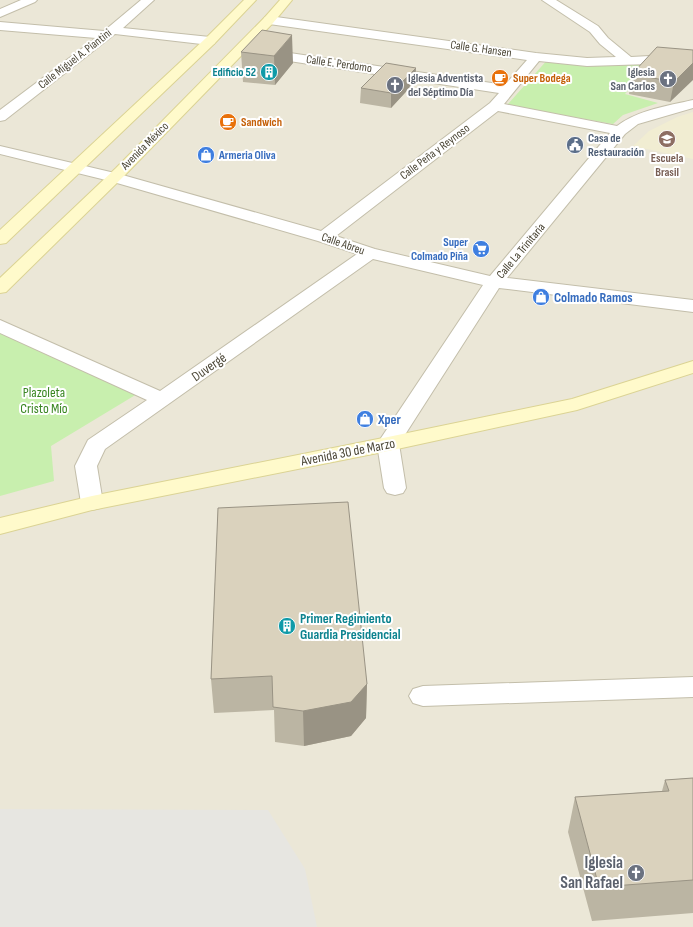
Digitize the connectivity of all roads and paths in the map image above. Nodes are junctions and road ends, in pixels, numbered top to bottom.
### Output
1 (31, 0) edge
2 (148, 0) edge
3 (250, 0) edge
4 (286, 0) edge
5 (548, 0) edge
6 (0, 13) edge
7 (269, 20) junction
8 (0, 26) edge
9 (110, 32) junction
10 (210, 41) junction
11 (240, 50) junction
12 (536, 57) junction
13 (627, 60) junction
14 (693, 66) edge
15 (510, 90) junction
16 (693, 104) edge
17 (495, 106) junction
18 (0, 117) edge
19 (620, 131) junction
20 (0, 150) edge
21 (75, 168) junction
22 (114, 177) junction
23 (324, 237) junction
24 (0, 239) edge
25 (370, 253) junction
26 (494, 282) junction
27 (0, 288) edge
28 (693, 306) edge
29 (0, 326) edge
30 (693, 367) edge
31 (162, 399) junction
32 (388, 444) junction
33 (395, 488) dead end
34 (92, 503) junction
35 (0, 526) edge
36 (693, 687) edge
37 (423, 696) dead end

1 - 6 street
2 - 9 street, Calle Miguel A. Piantini
3 - 10 main road
4 - 7 main road, Avenida México
5 - 13 street
7 - 11 main road, Avenida México
7 - 12 street, Calle G. Hansen
8 - 9 street
9 - 10 street
9 - 18 street, Calle Miguel A. Piantini
10 - 21 main road
11 - 15 street, Calle E. Perdomo
11 - 22 main road, Avenida México
12 - 13 street, Calle G. Hansen
12 - 15 street, Calle Peña y Reynoso
13 - 14 street, Calle G. Hansen
15 - 17 street, Calle Peña y Reynoso
16 - 19 street, Calle La Trinitaria
17 - 19 street
17 - 23 street, Calle Peña y Reynoso
19 - 26 street, Calle La Trinitaria
20 - 21 street, Calle Abreu
21 - 22 street, Calle Abreu
21 - 24 main road
22 - 23 street, Calle Abreu
22 - 27 main road, Avenida México
23 - 25 street, Calle Abreu
25 - 26 street, Calle Abreu
25 - 31 street, Duvergé
26 - 28 street, Calle Abreu
26 - 32 street, Calle La Trinitaria
29 - 31 street
30 - 32 main road, Avenida 30 de Marzo
31 - 34 street, Duvergé
32 - 33 street
32 - 34 main road, Avenida 30 de Marzo
34 - 35 main road, Avenida 30 de Marzo
36 - 37 street

